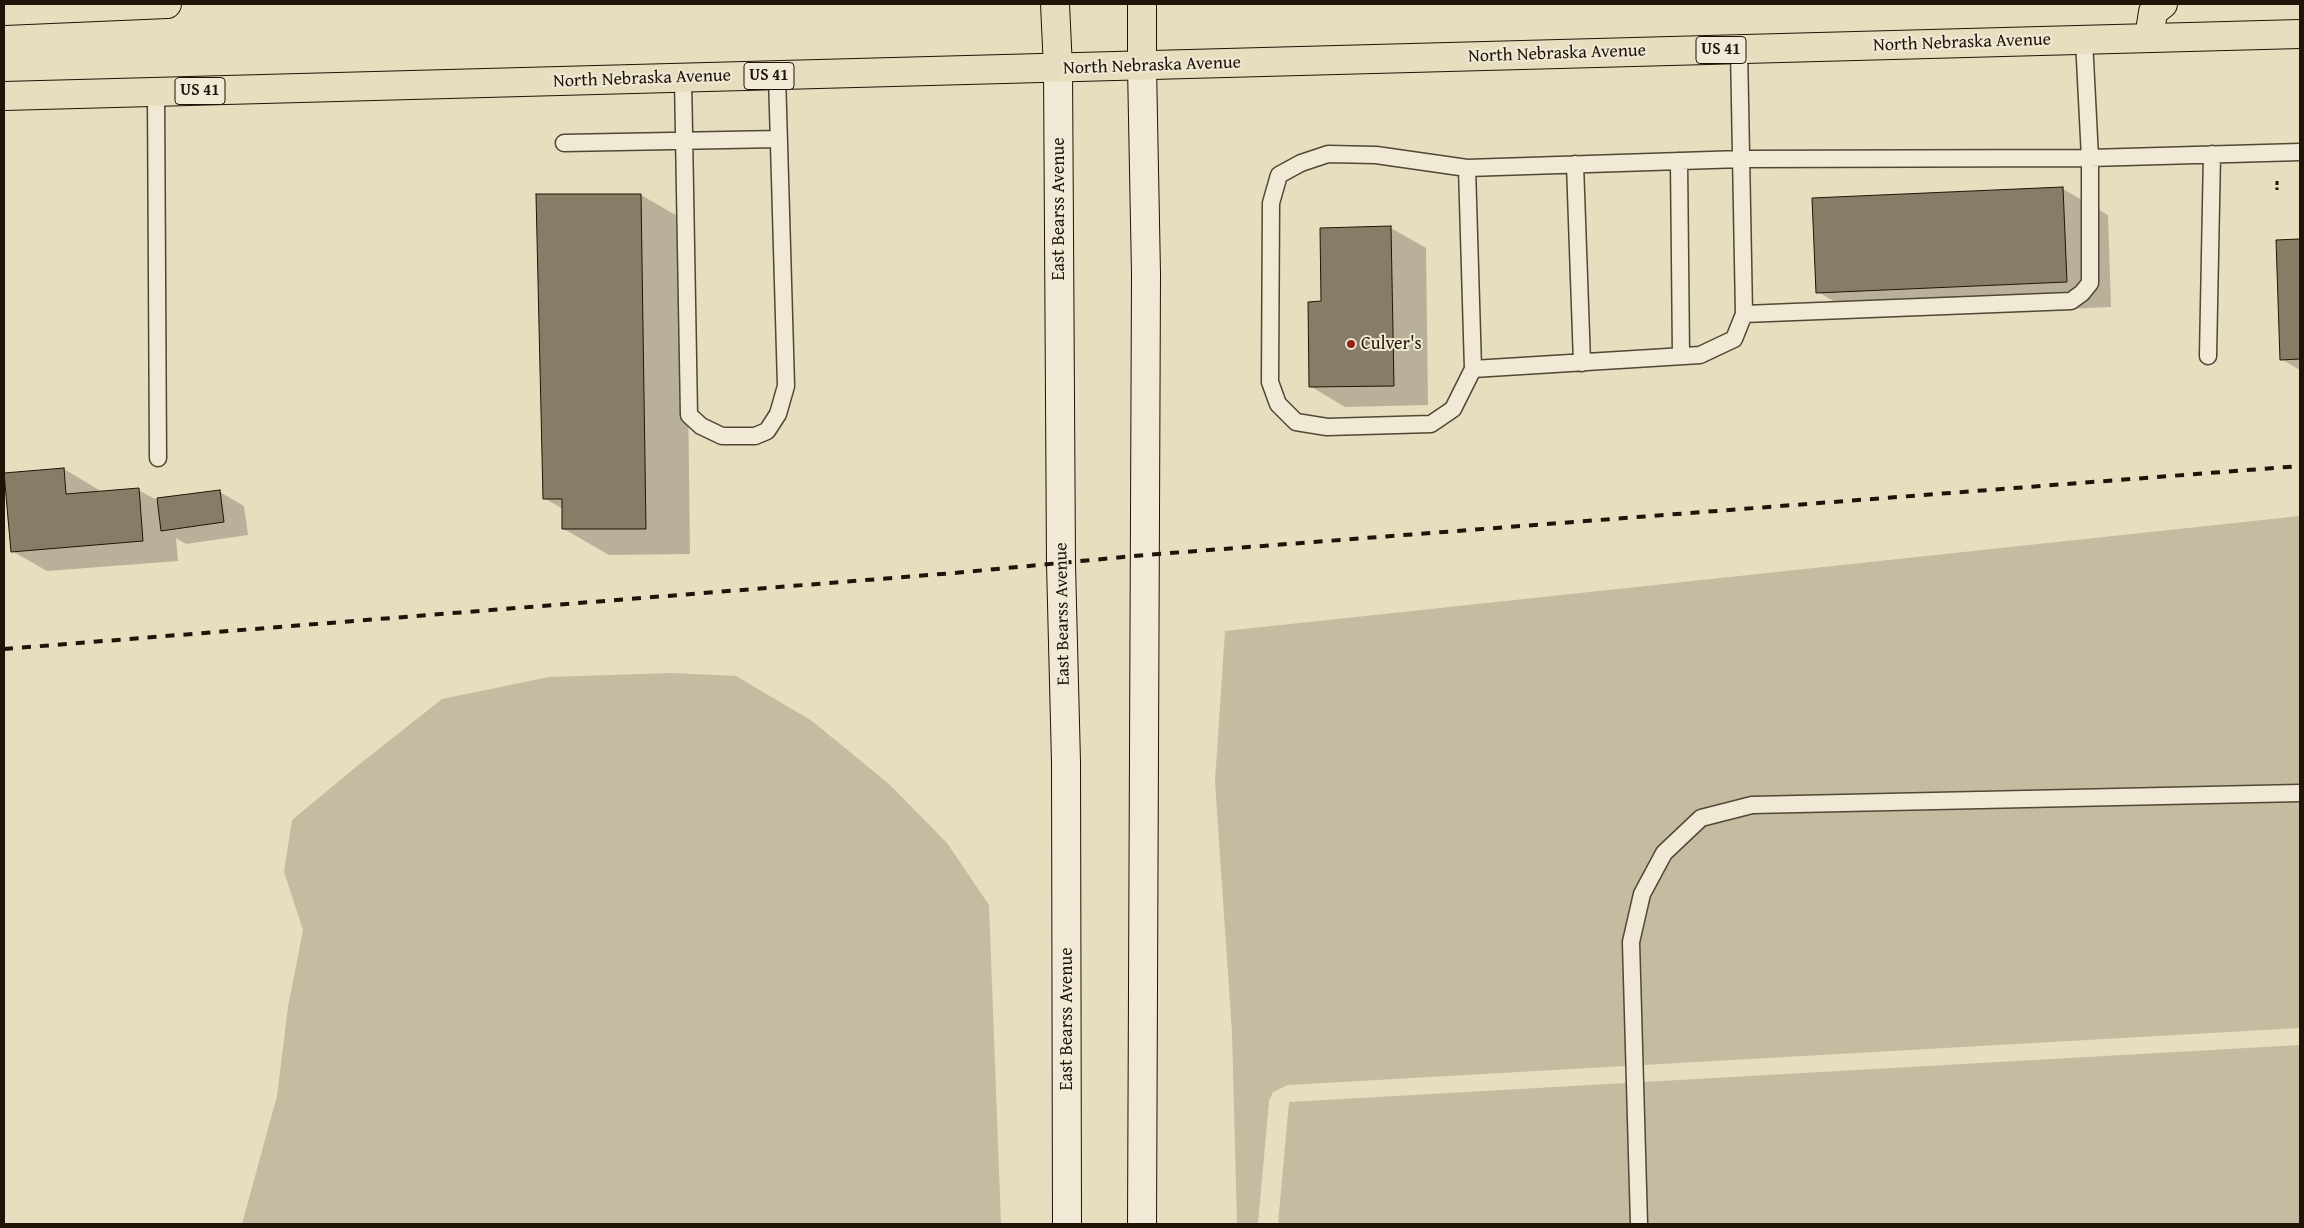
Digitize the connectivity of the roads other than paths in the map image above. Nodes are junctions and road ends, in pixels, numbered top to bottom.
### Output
1 (167, 4) edge
2 (1055, 4) edge
3 (1142, 4) edge
4 (2163, 4) edge
5 (4, 11) edge
6 (2300, 34) edge
7 (2149, 38) junction
8 (2084, 40) junction
9 (1739, 49) junction
10 (1142, 66) junction
11 (1058, 68) junction
12 (777, 75) junction
13 (683, 78) junction
14 (156, 93) junction
15 (4, 96) edge
16 (779, 139) junction
17 (684, 142) junction
18 (564, 143) dead end
19 (2300, 152) edge
20 (2212, 154) junction
21 (2090, 158) junction
22 (1742, 159) junction
23 (1679, 161) junction
24 (1575, 164) junction
25 (1467, 168) junction
26 (1744, 314) junction
27 (1681, 356) junction
28 (2208, 356) dead end
29 (1582, 363) junction
30 (1473, 369) junction
31 (158, 458) dead end
32 (2300, 793) edge
33 (1067, 1224) edge
34 (1142, 1224) edge
35 (1639, 1224) edge

1 - 5 main road
2 - 11 main road, East Bearss Avenue
3 - 10 main road
4 - 7 main road
6 - 7 main road, North Nebraska Avenue / US 41
7 - 8 main road, North Nebraska Avenue / US 41
8 - 9 main road, North Nebraska Avenue / US 41
8 - 21 lane
9 - 10 main road, North Nebraska Avenue / US 41
9 - 22 lane
10 - 11 main road, North Nebraska Avenue / US 41
10 - 34 main road
11 - 12 main road, North Nebraska Avenue / US 41
11 - 33 main road, East Bearss Avenue
12 - 13 main road, North Nebraska Avenue / US 41
12 - 16 lane
13 - 14 main road, North Nebraska Avenue / US 41
13 - 17 lane
14 - 15 main road, North Nebraska Avenue / US 41
14 - 31 lane
16 - 17 lane
16 - 17 lane
17 - 18 lane
19 - 20 lane
20 - 21 lane
20 - 28 lane
21 - 22 lane
21 - 26 lane
22 - 23 lane
22 - 26 lane
23 - 24 lane
23 - 27 lane
24 - 25 lane
24 - 29 lane
25 - 30 lane
25 - 30 lane
26 - 27 lane
27 - 29 lane
29 - 30 lane
32 - 35 lane

